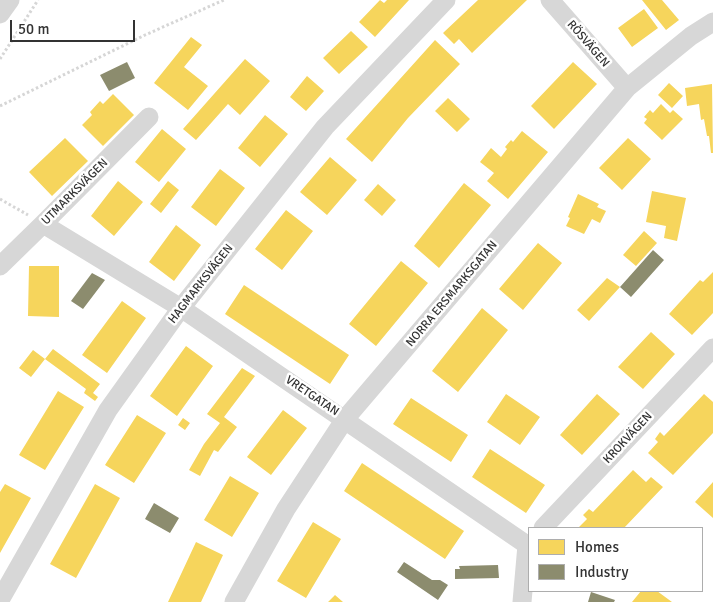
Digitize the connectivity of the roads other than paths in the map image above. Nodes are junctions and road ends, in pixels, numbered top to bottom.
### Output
1 (10, 0) edge
2 (446, 0) edge
3 (550, 0) edge
4 (0, 14) edge
5 (713, 22) edge
6 (627, 88) junction
7 (149, 117) dead end
8 (43, 224) junction
9 (0, 266) edge
10 (181, 308) junction
11 (713, 348) edge
12 (345, 419) junction
13 (544, 527) edge
14 (528, 544) edge
15 (0, 600) edge
16 (234, 602) edge
17 (522, 602) edge

1 - 4 street
2 - 10 street, HAGMARKSVÄGEN
3 - 6 street, RÖSVÄGEN
5 - 6 street, NORRA ERSMARKSGATAN
6 - 12 street, NORRA ERSMARKSGATAN
7 - 8 street, UTMARKSVÄGEN
8 - 9 street, UTMARKSVÄGEN
8 - 10 street, VRETGATAN
10 - 12 street, VRETGATAN
10 - 15 street, HAGMARKSVÄGEN
11 - 13 street, KROKVÄGEN
12 - 14 street, VRETGATAN
12 - 16 street, NORRA ERSMARKSGATAN
14 - 17 street, VRETGATAN

